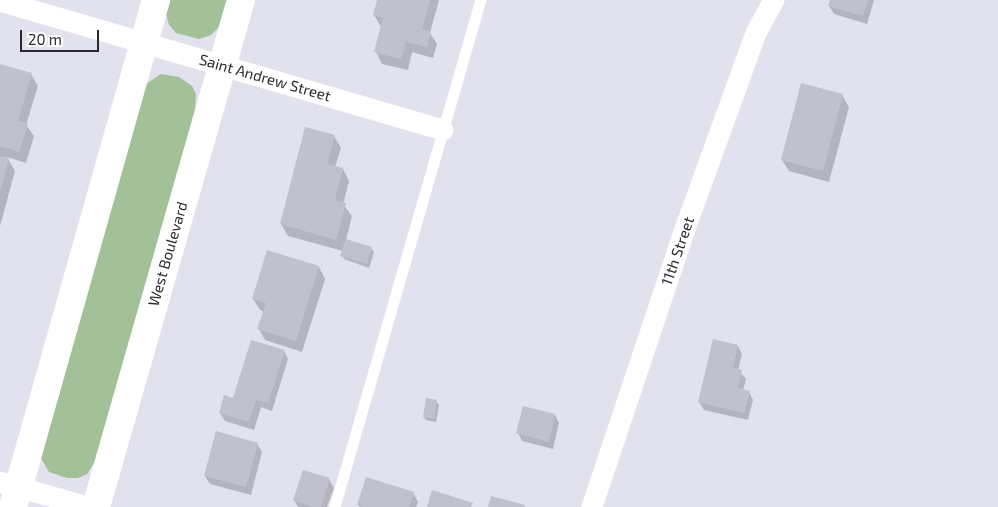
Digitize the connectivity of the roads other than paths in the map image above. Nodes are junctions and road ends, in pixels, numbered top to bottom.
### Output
1 (156, 0) edge
2 (240, 0) edge
3 (481, 0) edge
4 (774, 0) edge
5 (0, 1) edge
6 (144, 43) junction
7 (222, 66) junction
8 (443, 130) junction
9 (11, 492) edge
10 (88, 507) edge
11 (96, 507) edge
12 (335, 507) edge
13 (592, 507) edge

1 - 6 street
2 - 7 street, West Boulevard
3 - 8 lane
4 - 13 street, 11th Street
5 - 6 street, Saint Andrew Street
6 - 7 street, Saint Andrew Street
6 - 9 street
7 - 8 street, Saint Andrew Street
7 - 11 street, West Boulevard
8 - 12 lane
9 - 10 street

